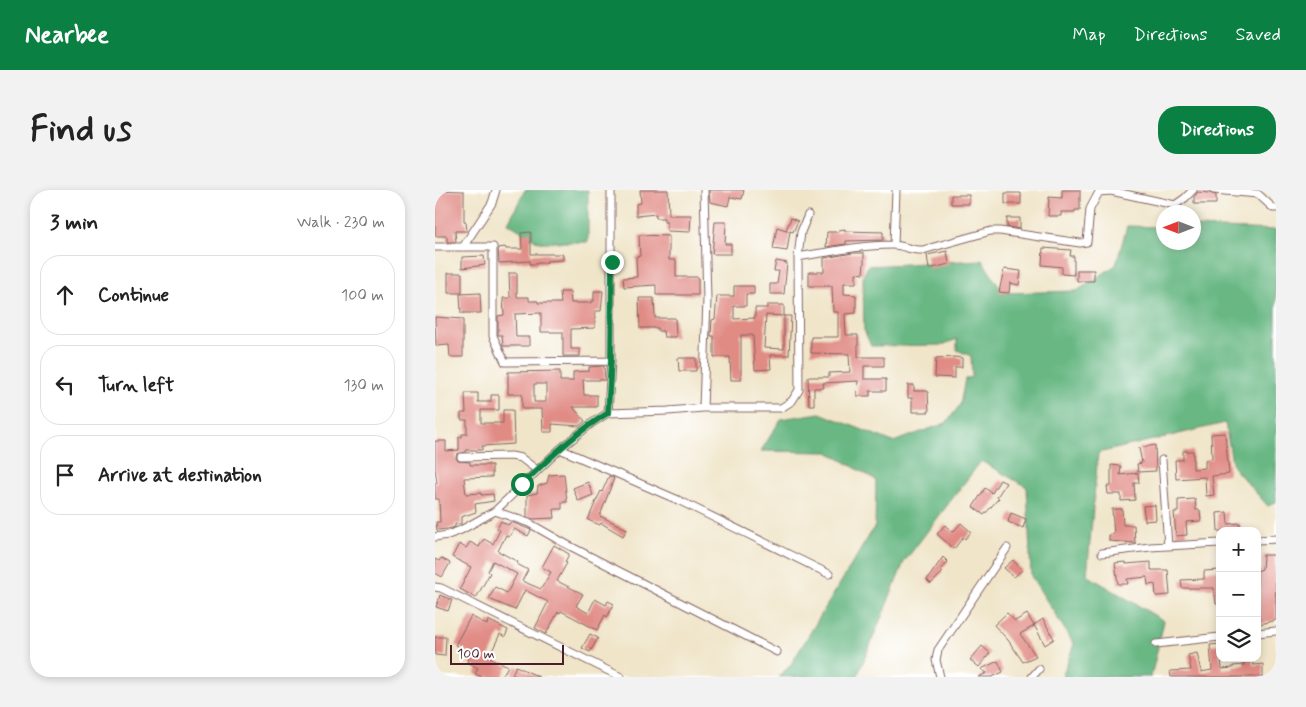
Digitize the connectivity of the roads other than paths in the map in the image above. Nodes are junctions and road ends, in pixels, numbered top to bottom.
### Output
1 (496, 190) edge
2 (611, 190) edge
3 (704, 190) edge
4 (895, 190) edge
5 (1193, 190) edge
6 (1214, 190) edge
7 (1276, 208) edge
8 (808, 215) dead end
9 (894, 245) junction
10 (435, 247) edge
11 (463, 247) junction
12 (798, 258) junction
13 (611, 360) junction
14 (703, 408) junction
15 (608, 413) junction
16 (560, 449) junction
17 (461, 457) dead end
18 (1163, 460) dead end
19 (537, 470) junction
20 (495, 511) junction
21 (435, 537) edge
22 (1276, 539) edge
23 (1261, 540) edge
24 (1216, 543) edge
25 (1168, 546) junction
26 (1007, 548) dead end
27 (1102, 553) dead end
28 (829, 574) dead end
29 (435, 587) edge
30 (1276, 631) edge
31 (1261, 633) edge
32 (1216, 637) edge
33 (1156, 644) dead end
34 (777, 652) dead end
35 (1039, 669) dead end
36 (621, 677) edge
37 (940, 677) edge
38 (1033, 677) edge

1 - 11 street
2 - 13 street
3 - 14 street
4 - 9 street
5 - 9 street
6 - 7 street
8 - 12 street
9 - 12 street
10 - 11 street
11 - 13 street
12 - 14 street
13 - 15 street
14 - 15 street
15 - 16 street
16 - 19 street
16 - 28 street
17 - 19 street
18 - 25 street
19 - 20 street
20 - 21 street
20 - 34 street
22 - 23 street
24 - 25 street
25 - 27 street
26 - 37 street
29 - 36 street
30 - 31 street
32 - 33 street
35 - 38 street

